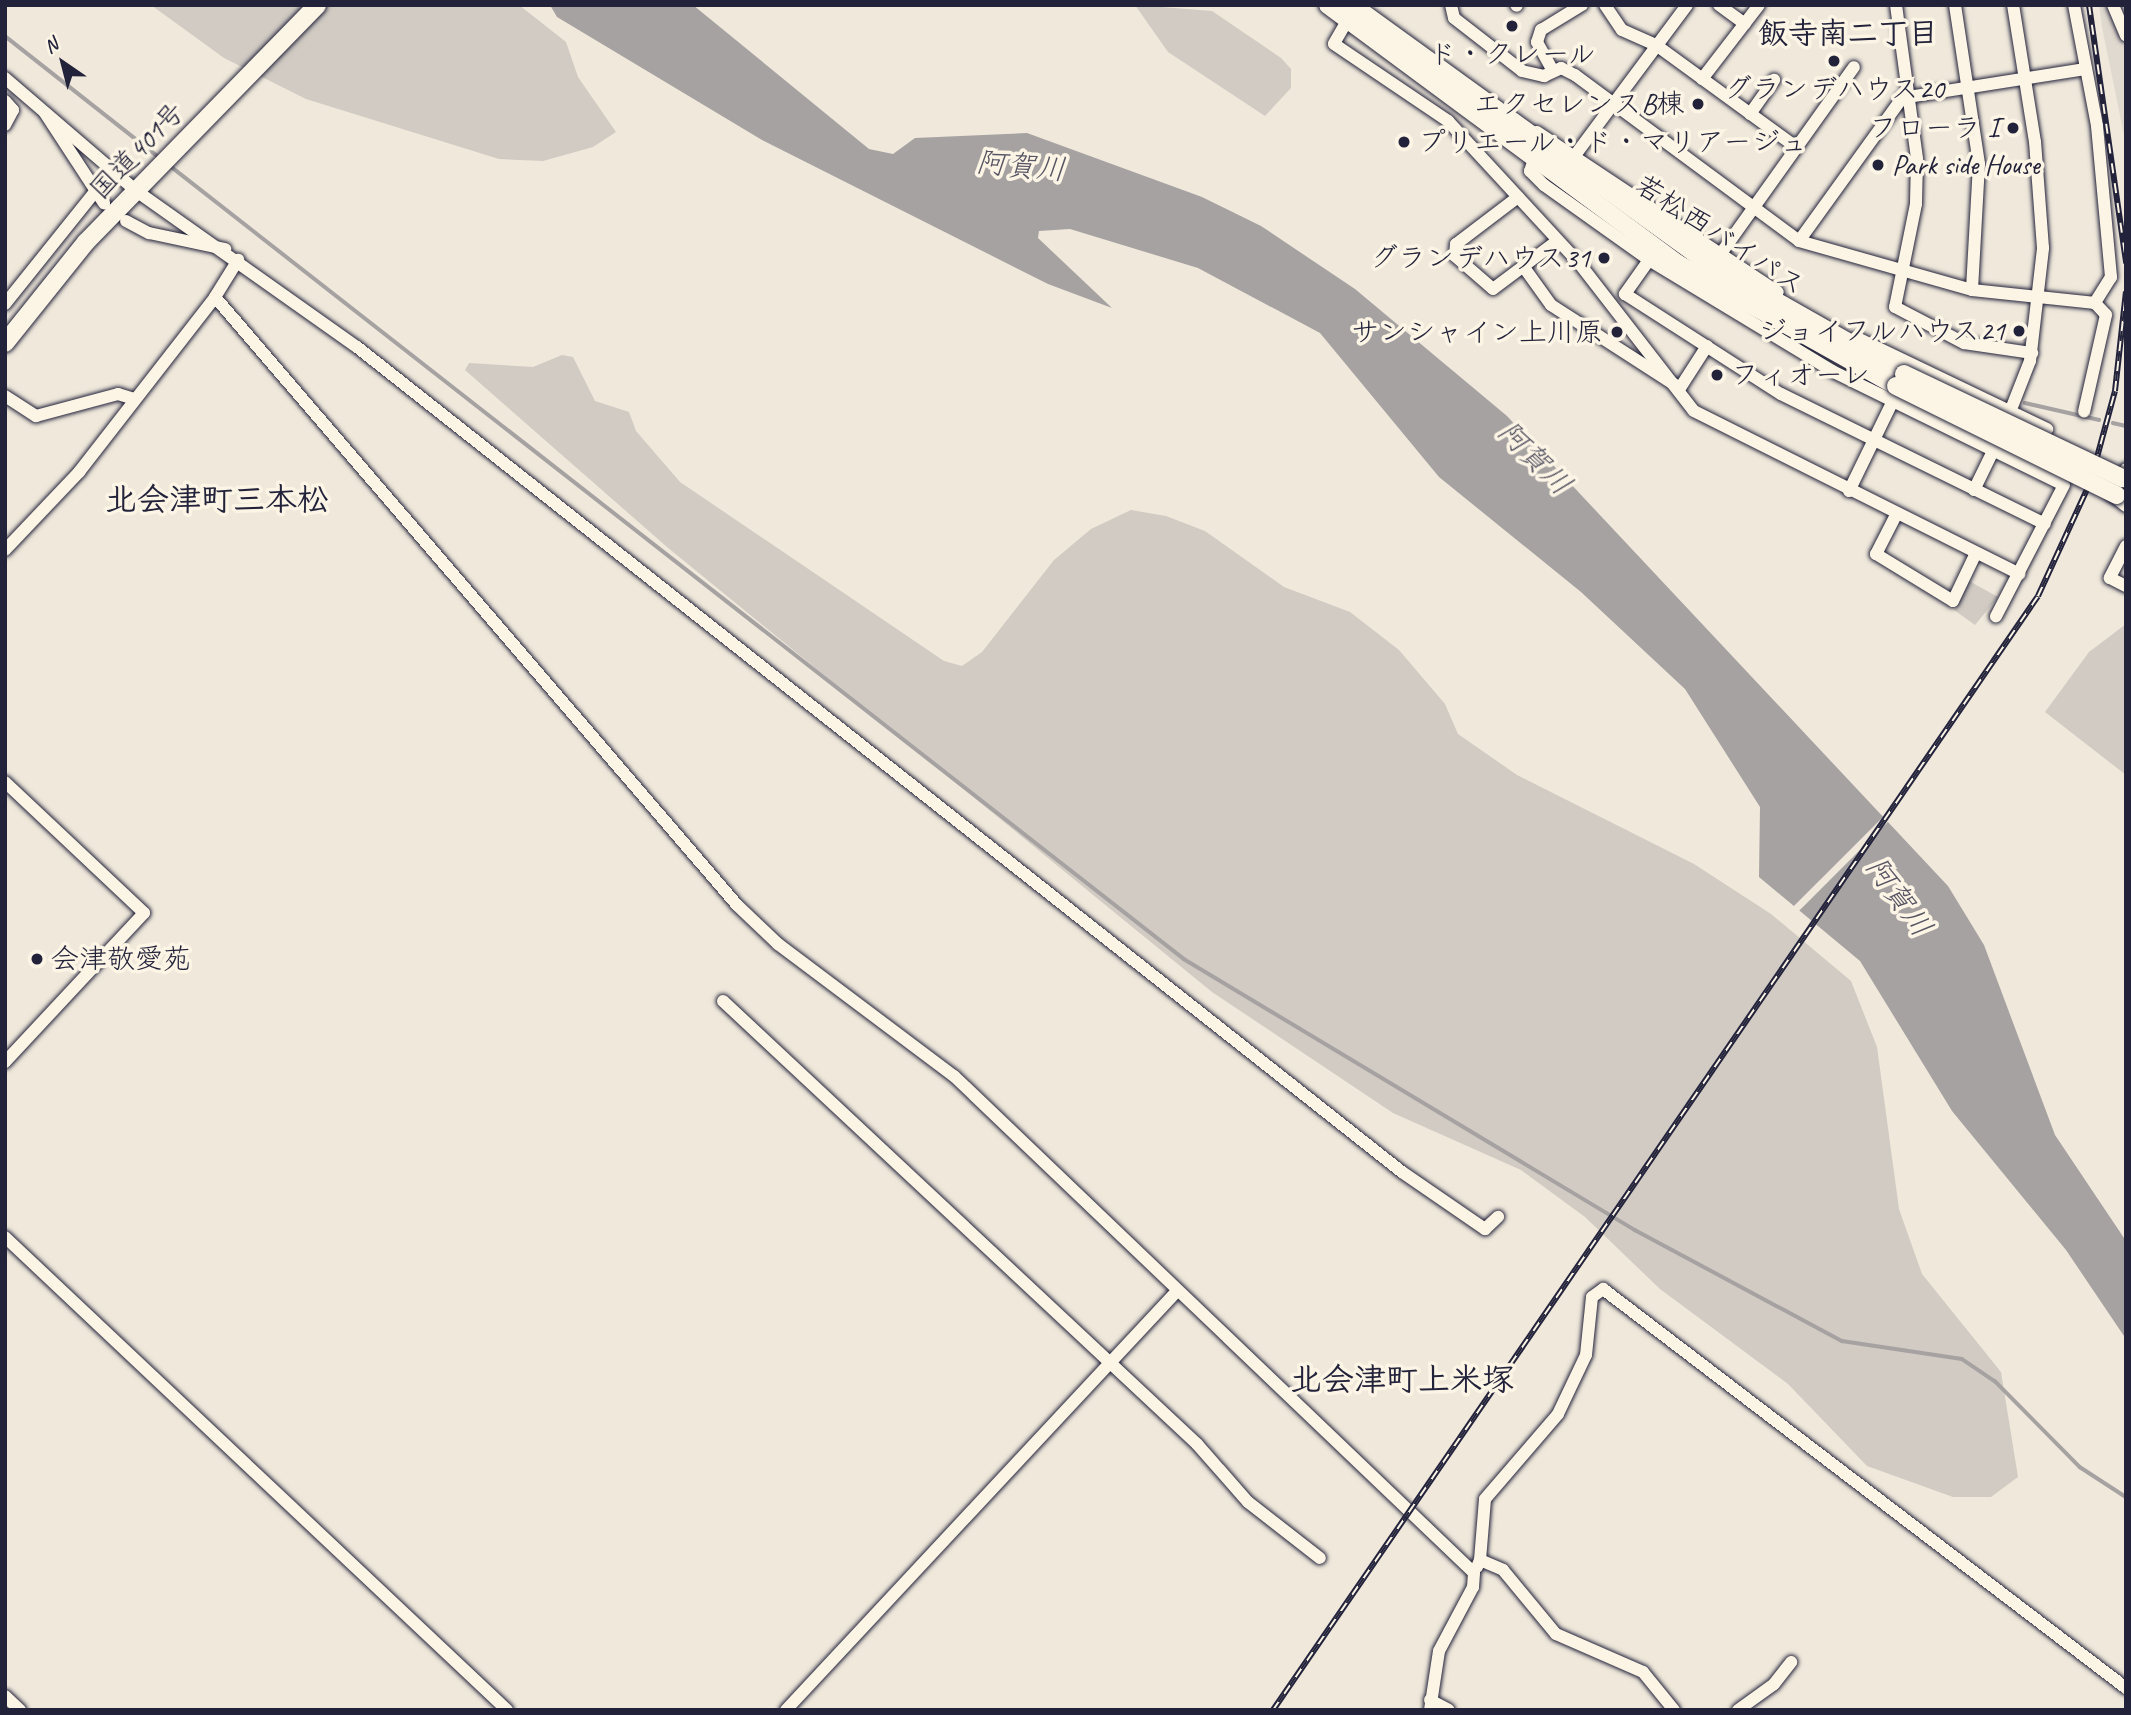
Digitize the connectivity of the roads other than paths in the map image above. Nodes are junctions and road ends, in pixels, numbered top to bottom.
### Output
1 (317, 5) edge
2 (1328, 5) edge
3 (1451, 5) edge
4 (1582, 5) edge
5 (1605, 5) edge
6 (1687, 5) edge
7 (1718, 5) edge
8 (1759, 5) edge
9 (1896, 5) edge
10 (1955, 5) edge
11 (2013, 5) edge
12 (2074, 5) edge
13 (2113, 5) edge
14 (1353, 9) edge
15 (1745, 24) junction
16 (2126, 34) edge
17 (1656, 46) junction
18 (1854, 67) dead end
19 (2086, 69) junction
20 (1553, 71) junction
21 (2024, 77) junction
22 (5, 78) edge
23 (1702, 79) junction
24 (1774, 80) dead end
25 (1969, 86) junction
26 (1912, 96) junction
27 (5, 102) edge
28 (39, 104) junction
29 (1613, 105) junction
30 (1750, 114) junction
31 (5, 125) edge
32 (1520, 131) junction
33 (1796, 147) junction
34 (1576, 153) junction
35 (1534, 159) junction
36 (139, 186) junction
37 (93, 194) junction
38 (1518, 197) junction
39 (104, 203) dead end
40 (1752, 207) junction
41 (126, 221) dead end
42 (1557, 240) junction
43 (1799, 241) junction
44 (225, 249) junction
45 (1722, 252) dead end
46 (238, 260) junction
47 (1649, 260) junction
48 (1523, 266) junction
49 (1905, 273) junction
50 (1972, 290) junction
51 (1625, 294) junction
52 (215, 297) junction
53 (2042, 299) junction
54 (2095, 303) junction
55 (5, 304) edge
56 (1614, 307) junction
57 (5, 343) edge
58 (1707, 346) junction
59 (2032, 353) junction
60 (1679, 388) junction
61 (1904, 388) junction
62 (5, 396) edge
63 (134, 399) junction
64 (2010, 412) junction
65 (2084, 412) dead end
66 (2048, 429) dead end
67 (1874, 442) junction
68 (1992, 453) junction
69 (2124, 488) edge
70 (1974, 490) junction
71 (1849, 491) junction
72 (1896, 515) junction
73 (2045, 524) junction
74 (2126, 546) edge
75 (5, 550) edge
76 (1976, 553) junction
77 (2020, 574) junction
78 (2126, 586) edge
79 (1996, 616) dead end
80 (5, 782) edge
81 (723, 1001) dead end
82 (5, 1062) edge
83 (1498, 1217) dead end
84 (5, 1237) edge
85 (1176, 1292) junction
86 (1110, 1362) junction
87 (1320, 1558) dead end
88 (1480, 1560) junction
89 (1474, 1573) junction
90 (1791, 1662) dead end
91 (2126, 1688) edge
92 (5, 1696) edge
93 (1430, 1705) edge
94 (20, 1710) edge
95 (507, 1710) edge
96 (786, 1710) edge
97 (1449, 1710) edge
98 (1674, 1710) edge
99 (1738, 1710) edge

1 - 36 highway, 国道401号
2 - 14 highway, 若松西バイパス
3 - 20 street
4 - 20 street
5 - 17 street
6 - 17 street
7 - 15 street
8 - 15 street
9 - 26 street
10 - 25 street
11 - 21 street
12 - 19 street
13 - 16 street
14 - 32 highway, 若松西バイパス
14 - 35 highway, 若松西バイパス
14 - 38 street
15 - 23 street
17 - 23 street
17 - 29 street
18 - 33 street
19 - 21 street
19 - 54 street
20 - 29 street
21 - 25 street
21 - 53 street
22 - 28 street
23 - 30 street
24 - 30 street
25 - 26 street
25 - 50 street
26 - 43 street
26 - 49 street
27 - 31 street
28 - 36 street
28 - 37 street
29 - 34 street
29 - 40 street
30 - 33 street
32 - 34 street
32 - 61 highway, 若松西バイパス
33 - 40 street
34 - 61 street
35 - 47 street
35 - 61 highway, 若松西バイパス
36 - 44 street
36 - 57 highway, 国道401号
37 - 39 street
37 - 55 street
38 - 42 street
38 - 48 street
40 - 43 street
40 - 45 street
41 - 44 street
42 - 48 street
42 - 56 street
43 - 49 street
44 - 46 street
46 - 52 street
46 - 83 street
47 - 51 street
47 - 61 street
48 - 60 street
49 - 50 street
49 - 59 street
50 - 53 street
51 - 56 street
51 - 58 street
52 - 63 street
52 - 85 street
53 - 54 street
53 - 59 street
54 - 65 street
56 - 60 street
58 - 60 street
58 - 67 street
59 - 64 street
60 - 71 street
61 - 64 street
61 - 67 street
61 - 68 street
61 - 69 highway, 若松西バイパス, bridge
62 - 63 street
63 - 75 street
64 - 66 street
64 - 68 street
67 - 70 street
67 - 71 street
68 - 70 street
68 - 73 street
70 - 73 street
71 - 72 street
72 - 76 street
72 - 76 street
73 - 77 street
74 - 78 street
76 - 77 street
77 - 79 street
80 - 82 street
81 - 86 street
84 - 95 street
85 - 86 street
85 - 89 street
86 - 87 street
86 - 96 street
88 - 89 street
88 - 91 street
88 - 98 street
89 - 93 street
90 - 99 street
92 - 94 street
93 - 97 street

